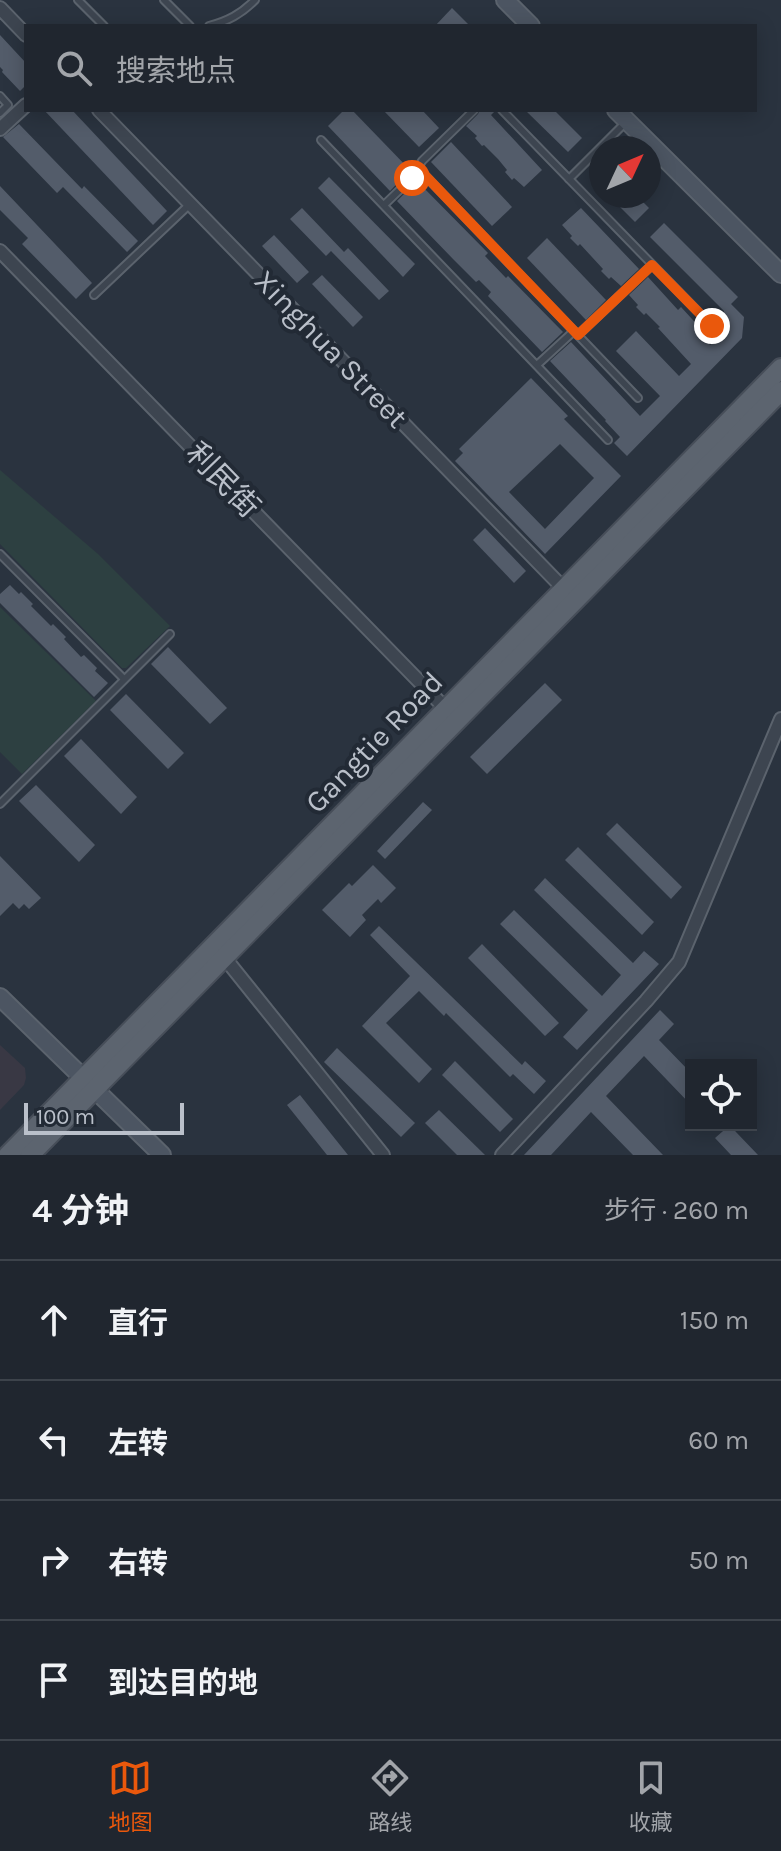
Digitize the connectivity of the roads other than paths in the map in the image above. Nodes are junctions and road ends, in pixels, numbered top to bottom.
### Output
1 (78, 0) edge
2 (164, 0) edge
3 (255, 0) edge
4 (505, 0) edge
5 (519, 0) edge
6 (0, 8) edge
7 (102, 24) edge
8 (188, 24) edge
9 (215, 24) edge
10 (529, 24) edge
11 (543, 24) edge
12 (24, 33) edge
13 (0, 96) edge
14 (24, 107) edge
15 (103, 112) edge
16 (472, 112) edge
17 (504, 112) edge
18 (0, 113) edge
19 (624, 114) edge
20 (0, 129) edge
21 (321, 140) dead end
22 (417, 167) junction
23 (569, 179) junction
24 (190, 204) junction
25 (384, 205) junction
26 (0, 251) edge
27 (781, 260) edge
28 (652, 265) junction
29 (781, 274) edge
30 (94, 295) dead end
31 (712, 326) dead end
32 (576, 333) junction
33 (537, 365) junction
34 (781, 368) edge
35 (781, 391) edge
36 (638, 398) dead end
37 (608, 440) dead end
38 (0, 554) edge
39 (564, 589) junction
40 (170, 634) dead end
41 (124, 679) junction
42 (446, 709) junction
43 (781, 719) edge
44 (0, 804) edge
45 (224, 957) junction
46 (0, 997) edge
47 (0, 1011) edge
48 (85, 1087) junction
49 (8, 1155) edge
50 (30, 1155) edge
51 (147, 1155) edge
52 (162, 1155) edge
53 (383, 1155) edge
54 (502, 1155) edge

1 - 7 lane
2 - 8 lane
3 - 9 lane
4 - 10 street
5 - 11 street
6 - 12 street
13 - 18 lane
14 - 20 street
15 - 24 street, Xinghua Street
16 - 22 lane
17 - 23 lane
19 - 23 lane
19 - 27 street
19 - 29 street
21 - 25 lane
22 - 25 lane
22 - 32 lane
23 - 28 lane
24 - 30 lane
24 - 39 street, Xinghua Street
25 - 33 lane
26 - 42 street, 利民街
28 - 31 lane
28 - 32 lane
32 - 33 lane
32 - 36 lane
33 - 37 lane
34 - 39 main road, Gangtie Road
35 - 45 main road, Gangtie Road
38 - 41 lane
39 - 42 main road, Gangtie Road
40 - 41 lane
41 - 44 lane
42 - 48 main road, Gangtie Road
43 - 54 street
45 - 48 main road, Gangtie Road
45 - 53 street
46 - 48 street
47 - 48 street
48 - 49 main road, Gangtie Road
48 - 50 main road, Gangtie Road
48 - 51 street
48 - 52 street

